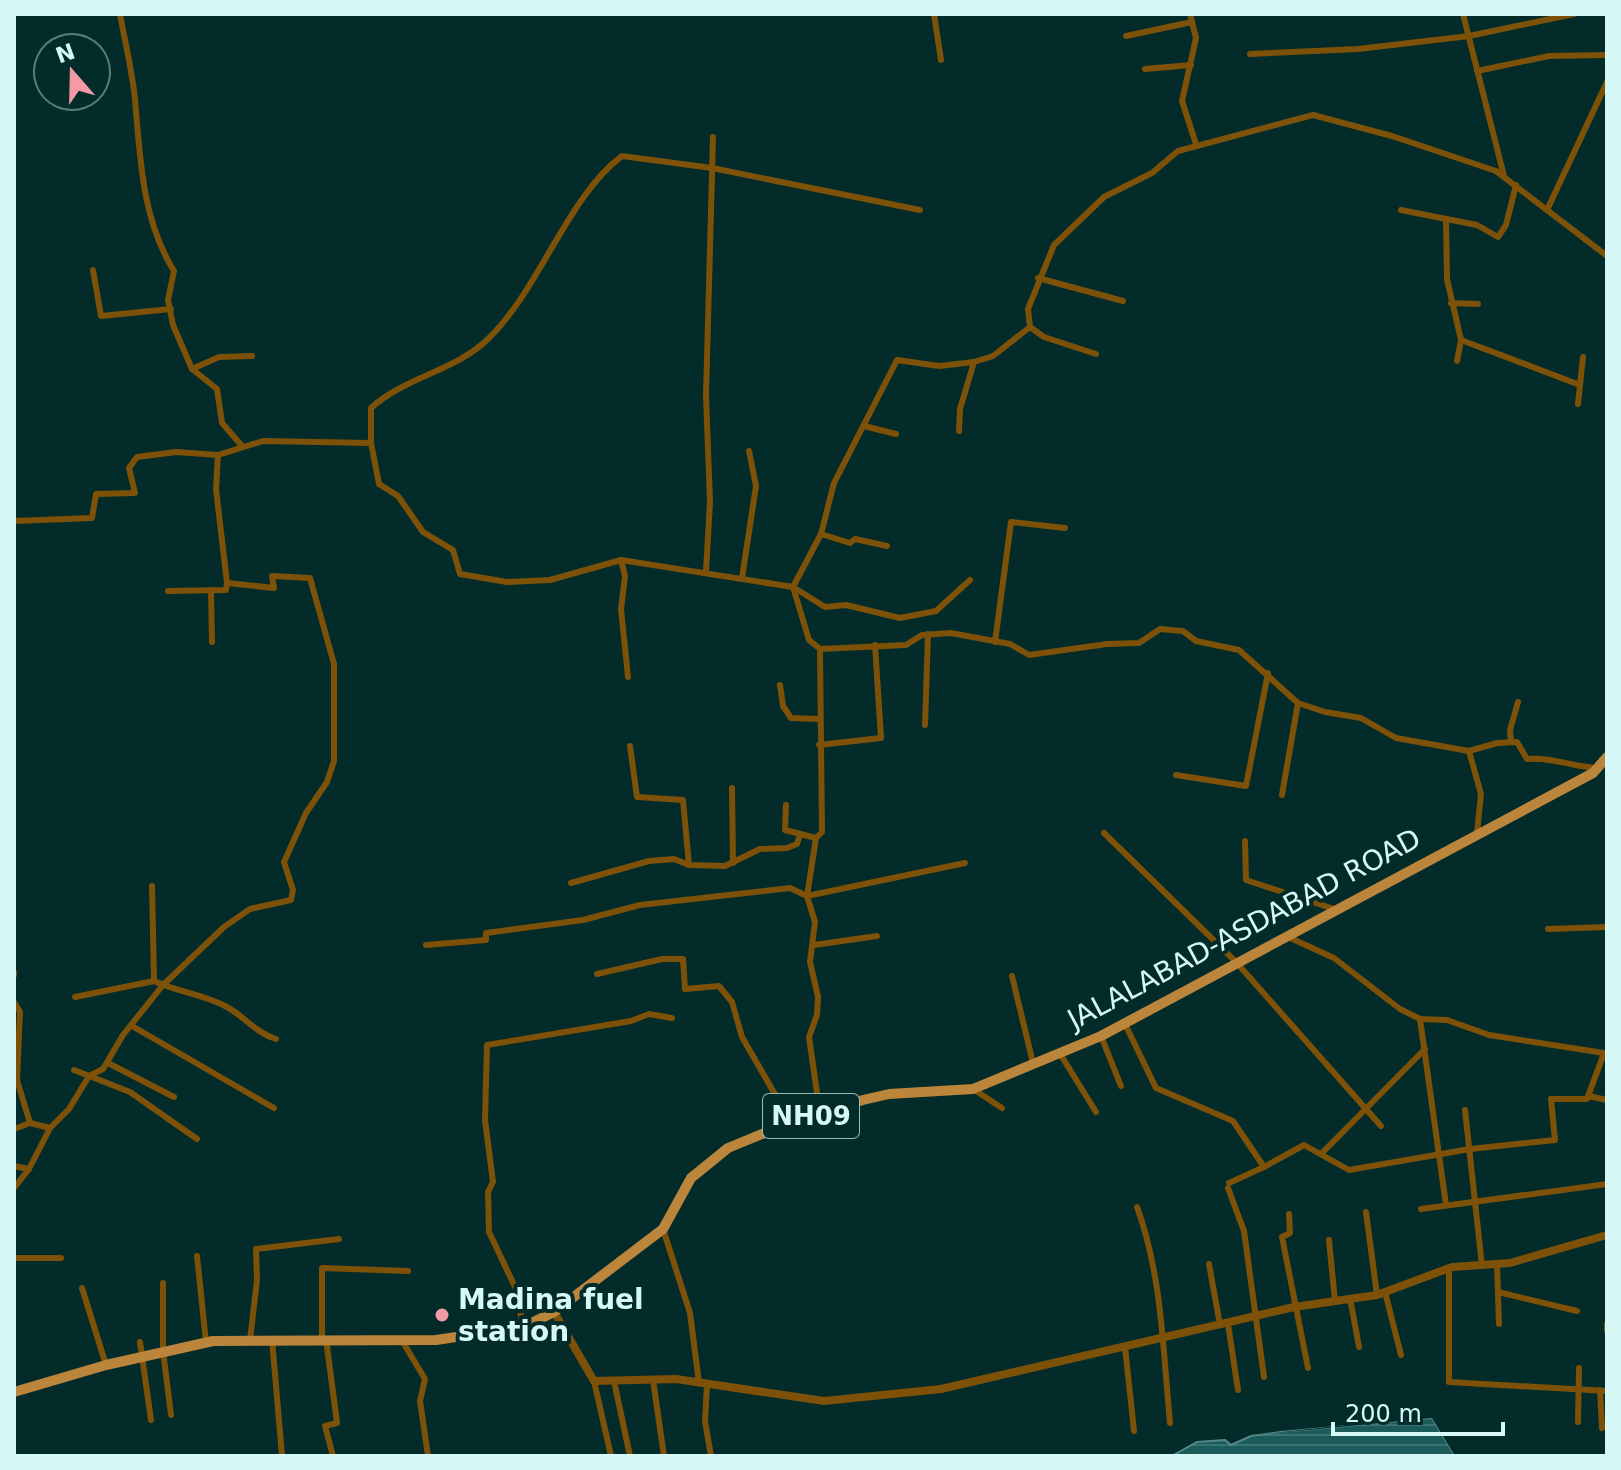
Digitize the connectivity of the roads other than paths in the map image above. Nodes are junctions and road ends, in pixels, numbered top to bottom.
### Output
1 (120, 14) edge
2 (934, 14) edge
3 (1190, 14) edge
4 (1463, 14) edge
5 (1574, 14) edge
6 (1192, 22) junction
7 (1126, 36) dead end
8 (1469, 36) junction
9 (1250, 54) dead end
10 (1607, 55) edge
11 (941, 60) dead end
12 (1191, 65) junction
13 (1145, 69) dead end
14 (1477, 71) junction
15 (1607, 82) edge
16 (713, 137) dead end
17 (1196, 144) junction
18 (712, 168) junction
19 (1504, 176) junction
20 (1516, 185) junction
21 (920, 210) dead end
22 (1401, 210) dead end
23 (1547, 210) junction
24 (1446, 219) junction
25 (1607, 256) edge
26 (93, 270) dead end
27 (1038, 278) junction
28 (1123, 301) dead end
29 (1451, 303) junction
30 (1478, 304) dead end
31 (171, 309) junction
32 (1030, 327) junction
33 (1461, 340) junction
34 (1096, 354) dead end
35 (252, 356) dead end
36 (1583, 357) dead end
37 (1457, 361) dead end
38 (974, 362) junction
39 (192, 369) junction
40 (1580, 385) junction
41 (1578, 404) dead end
42 (864, 426) junction
43 (959, 431) dead end
44 (896, 434) dead end
45 (371, 443) junction
46 (242, 446) junction
47 (749, 451) dead end
48 (218, 455) junction
49 (14, 521) edge
50 (1065, 528) dead end
51 (821, 534) junction
52 (887, 546) dead end
53 (621, 560) junction
54 (706, 571) junction
55 (742, 578) junction
56 (970, 580) dead end
57 (227, 583) junction
58 (793, 587) junction
59 (211, 590) junction
60 (168, 591) dead end
61 (928, 634) junction
62 (212, 642) dead end
63 (995, 642) junction
64 (875, 645) junction
65 (820, 649) junction
66 (1268, 673) junction
67 (628, 677) dead end
68 (780, 685) dead end
69 (1518, 702) dead end
70 (1298, 703) junction
71 (819, 719) junction
72 (925, 725) dead end
73 (1511, 742) junction
74 (819, 745) junction
75 (630, 746) dead end
76 (1469, 751) junction
77 (1607, 757) edge
78 (1598, 768) junction
79 (1176, 775) dead end
80 (732, 788) dead end
81 (1282, 795) dead end
82 (786, 805) dead end
83 (1104, 833) dead end
84 (1477, 833) junction
85 (800, 835) junction
86 (816, 838) junction
87 (1245, 841) dead end
88 (733, 863) junction
89 (965, 863) dead end
90 (689, 865) junction
91 (571, 883) dead end
92 (152, 886) dead end
93 (807, 896) junction
94 (1334, 909) junction
95 (1607, 927) edge
96 (1548, 929) dead end
97 (1286, 935) junction
98 (877, 936) dead end
99 (426, 945) dead end
100 (814, 945) junction
101 (1236, 962) junction
102 (597, 974) dead end
103 (1012, 976) dead end
104 (154, 981) junction
105 (163, 985) junction
106 (75, 997) dead end
107 (14, 1002) edge
108 (672, 1018) dead end
109 (1420, 1019) junction
110 (1125, 1024) junction
111 (132, 1026) junction
112 (1101, 1036) junction
113 (276, 1039) dead end
114 (1425, 1049) junction
115 (1059, 1052) junction
116 (108, 1063) junction
117 (1033, 1063) junction
118 (74, 1070) dead end
119 (89, 1076) junction
120 (1121, 1086) dead end
121 (973, 1089) junction
122 (1588, 1096) junction
123 (174, 1097) dead end
124 (1607, 1100) edge
125 (274, 1108) dead end
126 (1002, 1108) dead end
127 (1366, 1108) junction
128 (1465, 1110) dead end
129 (1096, 1112) dead end
130 (820, 1114) junction
131 (791, 1122) junction
132 (30, 1123) junction
133 (1381, 1126) dead end
134 (50, 1128) junction
135 (14, 1129) edge
136 (197, 1139) dead end
137 (1470, 1149) junction
138 (1321, 1154) junction
139 (1439, 1155) junction
140 (14, 1166) edge
141 (1264, 1167) junction
142 (29, 1169) junction
143 (1607, 1184) edge
144 (14, 1188) edge
145 (1475, 1201) junction
146 (1446, 1205) junction
147 (1137, 1207) dead end
148 (1421, 1209) dead end
149 (1366, 1212) dead end
150 (1289, 1214) dead end
151 (663, 1229) junction
152 (1607, 1235) edge
153 (339, 1239) dead end
154 (1329, 1240) dead end
155 (197, 1256) dead end
156 (14, 1258) edge
157 (61, 1258) dead end
158 (1209, 1264) dead end
159 (1497, 1264) junction
160 (1482, 1266) junction
161 (1449, 1268) junction
162 (408, 1271) dead end
163 (163, 1283) dead end
164 (82, 1288) dead end
165 (1498, 1292) junction
166 (1381, 1294) junction
167 (1350, 1298) junction
168 (1335, 1301) junction
169 (1294, 1307) junction
170 (1577, 1311) dead end
171 (554, 1312) junction
172 (1254, 1317) junction
173 (1224, 1324) junction
174 (1499, 1324) dead end
175 (1607, 1324) edge
176 (523, 1327) junction
177 (1607, 1331) edge
178 (272, 1339) junction
179 (324, 1339) junction
180 (401, 1339) junction
181 (1161, 1339) junction
182 (250, 1340) junction
183 (140, 1342) dead end
184 (206, 1342) junction
185 (1125, 1347) junction
186 (1359, 1347) dead end
187 (163, 1351) junction
188 (1401, 1355) dead end
189 (140, 1358) junction
190 (106, 1365) junction
191 (1308, 1368) dead end
192 (1579, 1368) dead end
193 (653, 1380) junction
194 (594, 1381) junction
195 (614, 1381) junction
196 (703, 1384) junction
197 (1577, 1389) junction
198 (1238, 1390) dead end
199 (1604, 1391) edge
200 (14, 1392) edge
201 (171, 1415) dead end
202 (151, 1420) dead end
203 (1578, 1422) dead end
204 (1170, 1423) dead end
205 (1602, 1428) dead end
206 (1134, 1431) dead end
207 (282, 1456) edge
208 (333, 1456) edge
209 (428, 1456) edge
210 (611, 1456) edge
211 (630, 1456) edge
212 (664, 1456) edge
213 (711, 1456) edge

1 - 31 street
2 - 11 street
3 - 6 street
4 - 8 street
5 - 8 street
6 - 7 street
6 - 12 street
8 - 9 street
8 - 14 street
10 - 14 street
12 - 13 street
12 - 17 street
14 - 19 street
15 - 23 street
16 - 18 street
17 - 19 street
17 - 27 street
18 - 21 street
18 - 45 street
18 - 54 street
19 - 20 street
20 - 23 street
20 - 24 street
22 - 24 street
23 - 25 street
24 - 29 street
26 - 31 street
27 - 28 street
27 - 32 street
29 - 30 street
29 - 33 street
31 - 39 street
32 - 34 street
32 - 38 street
33 - 37 street
33 - 40 street
35 - 39 street
36 - 40 street
38 - 42 street
38 - 43 street
39 - 46 street
40 - 41 street
42 - 44 street
42 - 51 street
45 - 46 street
45 - 53 street
46 - 48 street
47 - 55 street
48 - 49 street
48 - 57 street
50 - 63 street
51 - 52 street
51 - 58 street
53 - 54 street
53 - 67 street
54 - 55 street
55 - 58 street
56 - 58 street
57 - 59 street
57 - 105 street
58 - 65 street
59 - 60 street
59 - 62 street
61 - 63 street
61 - 64 street
61 - 72 street
63 - 66 street
64 - 65 street
64 - 74 street
65 - 71 street
66 - 70 street
66 - 79 street
68 - 71 street
69 - 73 street
70 - 76 street
70 - 81 street
71 - 74 street
73 - 76 street
73 - 78 street
74 - 86 street
75 - 90 street
76 - 84 street
77 - 78 main road, JALALABAD-ASDABAD ROAD / NH09
78 - 84 main road, JALALABAD-ASDABAD ROAD / NH09
80 - 88 street
82 - 85 street
83 - 101 street
84 - 94 main road, JALALABAD-ASDABAD ROAD / NH09
85 - 86 street
85 - 88 street
86 - 93 street
87 - 94 street
88 - 90 street
89 - 93 street
90 - 91 street
92 - 104 street
93 - 99 street
93 - 100 street
94 - 97 main road, JALALABAD-ASDABAD ROAD / NH09
95 - 96 street
97 - 101 main road, JALALABAD-ASDABAD ROAD / NH09
97 - 109 street
98 - 100 street
100 - 130 street
101 - 110 main road, JALALABAD-ASDABAD ROAD / NH09
101 - 127 street
102 - 131 street
103 - 117 street
104 - 105 street
104 - 106 street
105 - 111 street
105 - 113 street
107 - 132 street
108 - 176 street
109 - 114 street
109 - 122 street
110 - 112 main road, JALALABAD-ASDABAD ROAD / NH09
110 - 141 street
111 - 116 street
111 - 125 street
112 - 115 main road, JALALABAD-ASDABAD ROAD / NH09
112 - 120 street
114 - 127 street
114 - 139 street
115 - 117 main road, JALALABAD-ASDABAD ROAD / NH09
115 - 129 street
116 - 119 street
116 - 123 street
117 - 121 main road, JALALABAD-ASDABAD ROAD / NH09
118 - 119 street
119 - 134 street
119 - 136 street
121 - 126 street
121 - 130 main road, JALALABAD-ASDABAD ROAD / NH09
122 - 124 street
122 - 137 street
127 - 133 street
127 - 138 street
128 - 137 street
130 - 131 main road, JALALABAD-ASDABAD ROAD / NH09
131 - 151 main road, JALALABAD-ASDABAD ROAD / NH09
132 - 134 street
132 - 135 street
134 - 142 street
137 - 139 street
137 - 145 street
138 - 139 street
138 - 141 street
139 - 146 street
140 - 142 street
141 - 172 street
142 - 144 street
143 - 145 street
145 - 146 street
145 - 160 street
146 - 148 street
147 - 181 street
149 - 166 street
150 - 169 street
151 - 171 main road, JALALABAD-ASDABAD ROAD / NH09
151 - 196 street
152 - 159 street
153 - 182 street
154 - 168 street
155 - 184 street
156 - 157 street
158 - 173 street
159 - 160 street
159 - 165 street
160 - 161 street
161 - 166 street
161 - 197 street
162 - 179 street
163 - 187 street
164 - 190 street
165 - 170 street
165 - 174 street
166 - 167 street
166 - 188 street
167 - 168 street
167 - 186 street
168 - 169 street
169 - 172 street
169 - 191 street
171 - 176 main road, JALALABAD-ASDABAD ROAD / NH09
171 - 194 street
172 - 172 street
172 - 173 street
173 - 181 street
173 - 198 street
175 - 177 street
176 - 180 main road, JALALABAD-ASDABAD ROAD / NH09
178 - 179 main road, JALALABAD-ASDABAD ROAD / NH09
178 - 182 main road, JALALABAD-ASDABAD ROAD / NH09
178 - 207 street
179 - 180 main road, JALALABAD-ASDABAD ROAD / NH09
179 - 208 street
180 - 209 street
181 - 185 street
181 - 204 street
182 - 184 main road, JALALABAD-ASDABAD ROAD / NH09
183 - 189 street
184 - 187 main road, JALALABAD-ASDABAD ROAD / NH09
185 - 196 street
185 - 206 street
187 - 189 main road, JALALABAD-ASDABAD ROAD / NH09
187 - 201 street
189 - 190 main road, JALALABAD-ASDABAD ROAD / NH09
189 - 202 street
190 - 200 main road, JALALABAD-ASDABAD ROAD / NH09
192 - 197 street
193 - 195 street
193 - 196 street
193 - 212 street
194 - 195 street
194 - 210 street
195 - 211 street
196 - 213 street
197 - 199 street
197 - 203 street
199 - 205 street

